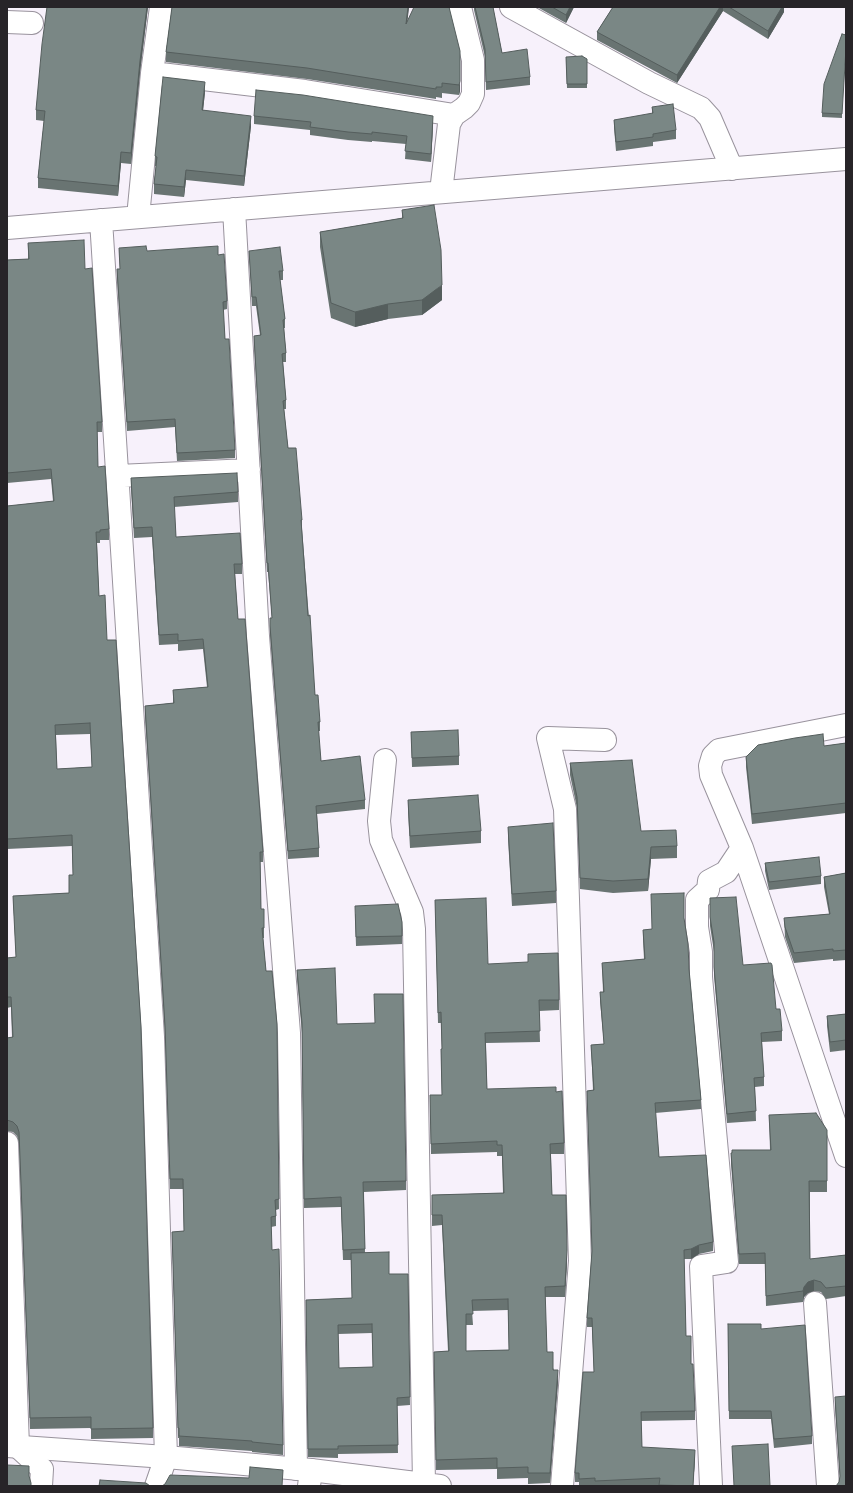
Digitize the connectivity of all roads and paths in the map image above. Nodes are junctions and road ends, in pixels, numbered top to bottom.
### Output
1 (161, 7) edge
2 (460, 7) edge
3 (511, 7) edge
4 (7, 22) edge
5 (32, 23) dead end
6 (152, 73) junction
7 (454, 115) junction
8 (846, 159) edge
9 (732, 169) junction
10 (441, 192) junction
11 (234, 209) junction
12 (138, 217) junction
13 (102, 220) junction
14 (7, 228) edge
15 (249, 470) junction
16 (118, 476) junction
17 (846, 725) edge
18 (604, 740) dead end
19 (384, 760) dead end
20 (742, 848) junction
21 (7, 1143) edge
22 (846, 1156) edge
23 (815, 1303) dead end
24 (13, 1446) edge
25 (166, 1457) junction
26 (305, 1475) edge
27 (432, 1485) edge
28 (41, 1486) edge
29 (156, 1486) edge
30 (562, 1486) edge
31 (711, 1486) edge
32 (828, 1486) edge

1 - 6 street
2 - 7 street
3 - 9 street
4 - 5 street
6 - 7 street
6 - 12 street
7 - 10 street
8 - 9 street
9 - 10 street
10 - 11 street
11 - 12 street
11 - 15 street
12 - 13 street
13 - 14 street
13 - 16 street
15 - 16 street
15 - 26 street
16 - 25 street
17 - 20 street
18 - 30 street
19 - 27 street
20 - 22 street
20 - 31 street
21 - 24 street
23 - 32 street
24 - 25 street
24 - 28 street
25 - 26 street
25 - 29 street
26 - 27 street

